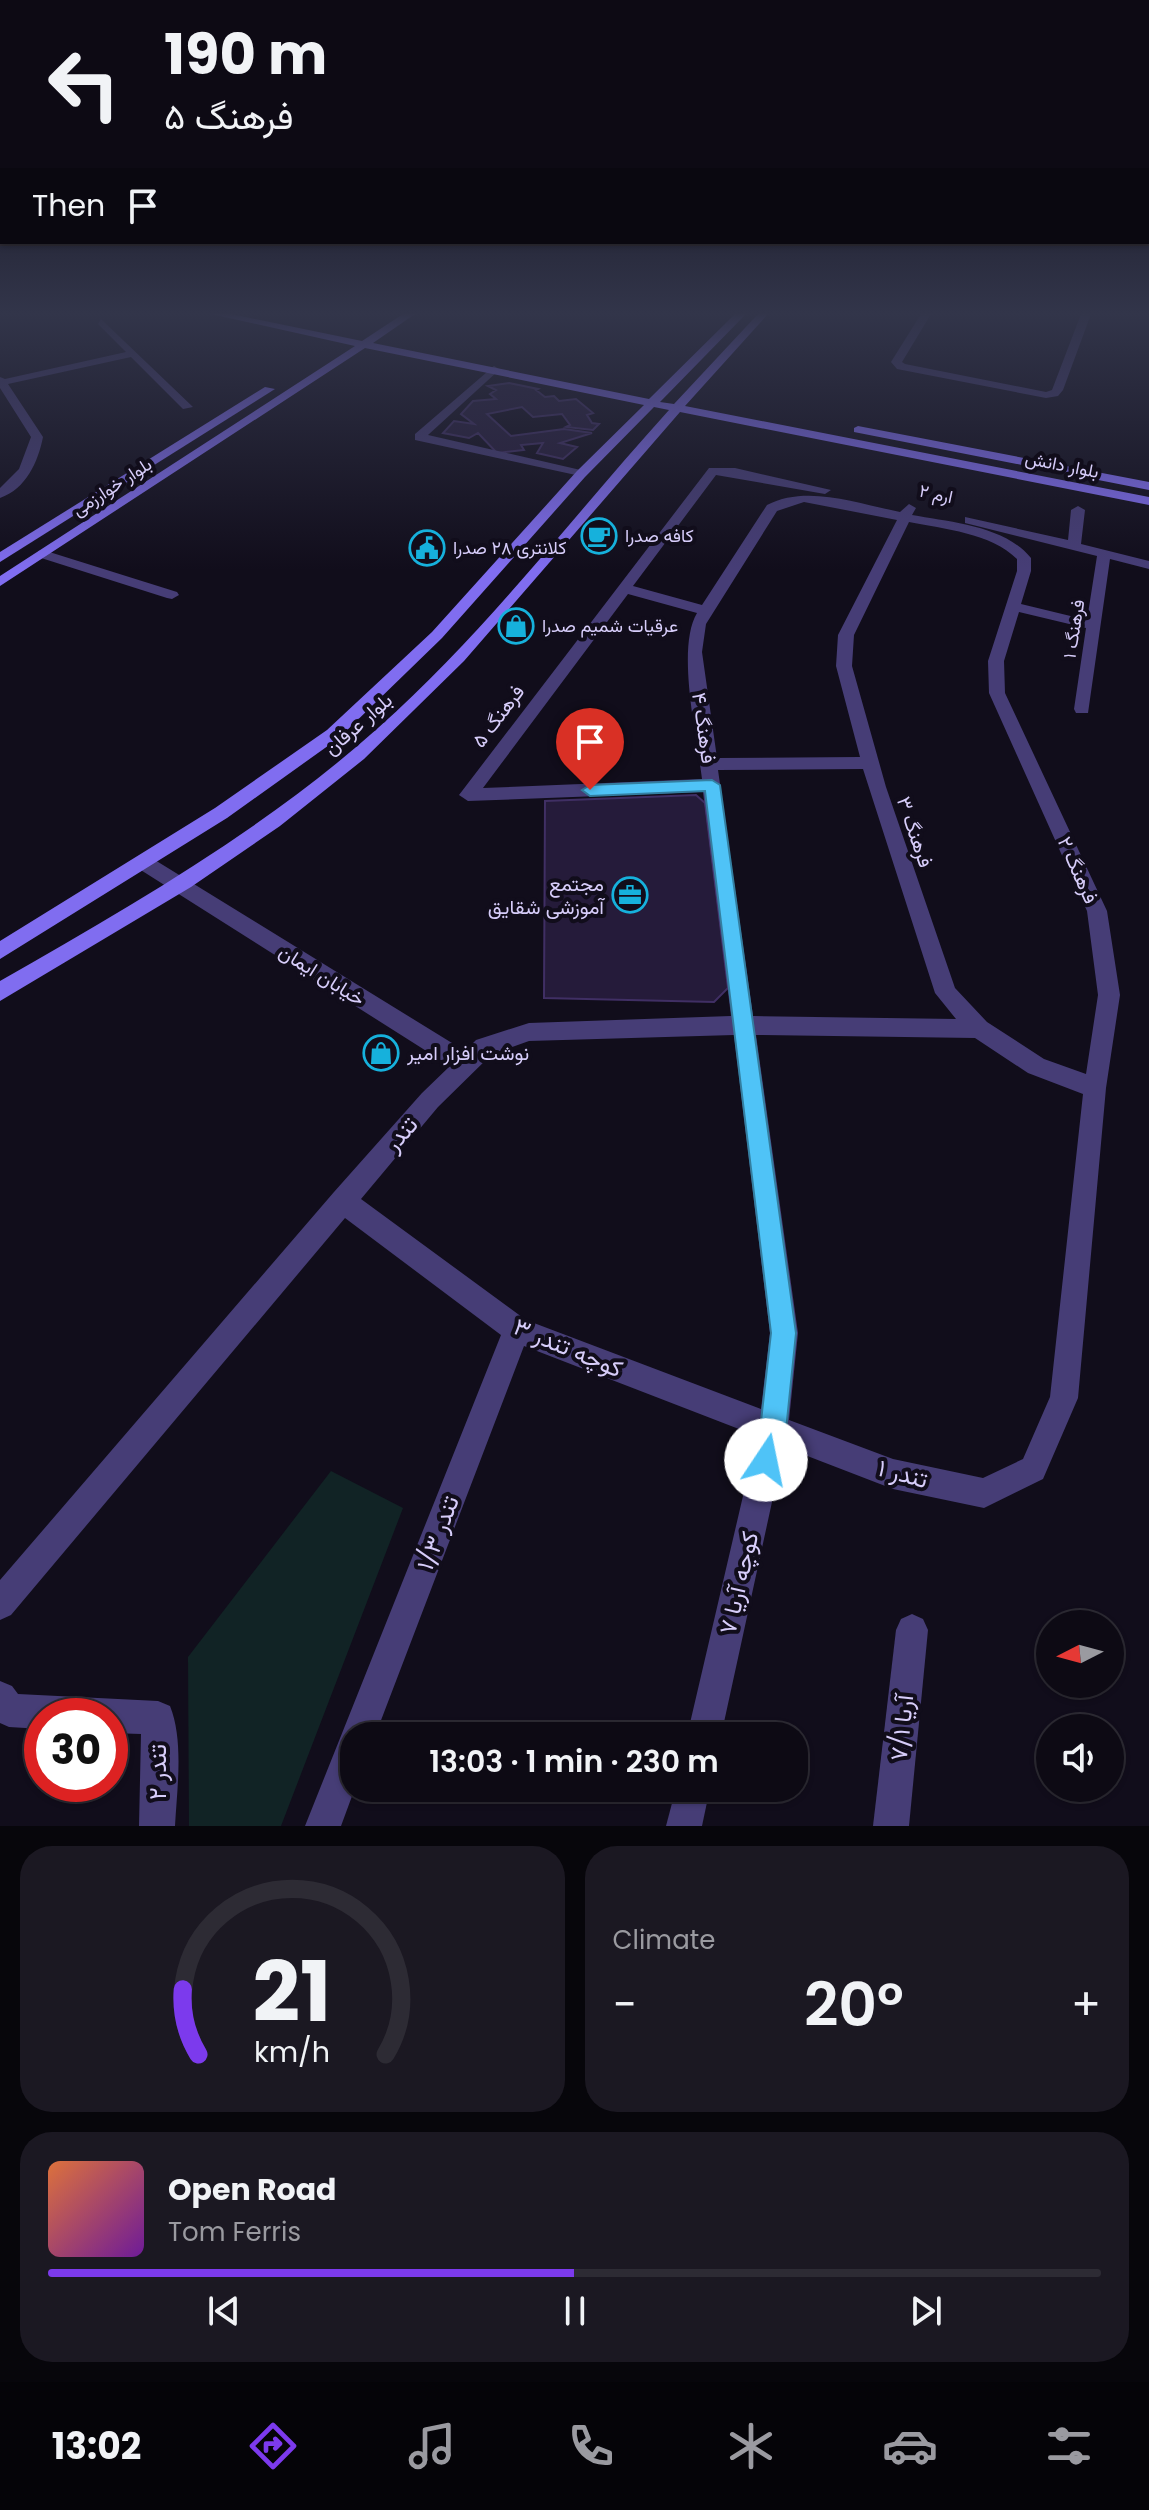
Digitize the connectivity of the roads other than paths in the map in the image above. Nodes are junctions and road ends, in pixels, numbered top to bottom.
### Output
1 (12, 399) edge
2 (179, 399) edge
3 (253, 399) edge
4 (270, 399) edge
5 (459, 399) edge
6 (648, 399) edge
7 (669, 399) edge
8 (683, 399) edge
9 (680, 402) junction
10 (187, 407) dead end
11 (713, 471) joint
12 (581, 474) junction
13 (1149, 486) edge
14 (0, 494) edge
15 (804, 498) joint
16 (1149, 501) edge
17 (1078, 510) dead end
18 (906, 512) junction
19 (1074, 545) junction
20 (43, 554) junction
21 (1104, 555) junction
22 (0, 558) edge
23 (1149, 565) edge
24 (0, 582) edge
25 (623, 588) junction
26 (172, 595) dead end
27 (1011, 606) junction
28 (706, 611) junction
29 (1095, 626) junction
30 (1082, 709) dead end
31 (870, 763) junction
32 (709, 764) junction
33 (712, 785) junction
34 (143, 862) junction
35 (179, 886) junction
36 (0, 951) edge
37 (0, 992) edge
38 (744, 1025) junction
39 (979, 1029) junction
40 (466, 1064) junction
41 (1095, 1088) junction
42 (343, 1201) junction
43 (517, 1330) junction
44 (773, 1430) junction
45 (1033, 1469) joint
46 (0, 1604) edge
47 (912, 1630) dead end
48 (0, 1698) edge
49 (24, 1711) edge
50 (128, 1717) edge
51 (363, 1722) edge
52 (707, 1722) edge
53 (340, 1783) edge
54 (690, 1802) edge
55 (157, 1826) edge
56 (323, 1826) edge
57 (684, 1826) edge
58 (891, 1826) edge

1 - 14 street
2 - 10 street
3 - 22 main road, بلوار خوارزمی
4 - 20 main road, بلوار خوارزمی
5 - 12 street
6 - 12 main road, بلوار عرفان
7 - 9 main road, بلوار دانش
8 - 9 main road, بلوار عرفان
9 - 13 main road, بلوار دانش
9 - 16 main road, بلوار دانش
9 - 35 main road, بلوار عرفان
11 - 18 street, ارم ۲
11 - 25 street, فرهنگ ۵
12 - 34 main road, بلوار عرفان
15 - 18 street, فرهنگ ۲
15 - 28 street, فرهنگ ۴
17 - 19 street
18 - 19 street, ارم ۲
18 - 27 street, فرهنگ ۲
18 - 31 street, فرهنگ ۳
19 - 21 street, ارم ۲
20 - 24 main road, بلوار خوارزمی
20 - 26 street
21 - 23 street, ارم ۲
21 - 29 street, فرهنگ ۱
25 - 28 street
25 - 33 street, فرهنگ ۵
27 - 29 street
27 - 41 street, فرهنگ ۲
28 - 32 street, فرهنگ ۴
29 - 30 street, فرهنگ ۱
31 - 32 street
31 - 39 street, فرهنگ ۳
32 - 33 street, فرهنگ ۴
33 - 38 street, فرهنگ ۴
34 - 35 street, خیابان ایمان
34 - 36 main road, بلوار عرفان
35 - 37 main road, بلوار عرفان
35 - 40 street, خیابان ایمان
38 - 39 street, تندر
38 - 40 street, تندر
38 - 44 street, فرهنگ ۴
39 - 41 street, فرهنگ ۳
40 - 42 street, تندر
41 - 45 street, فرهنگ ۲
42 - 43 street, کوچه تندر ۳
42 - 46 street, تندر
43 - 44 street, کوچه تندر ۳
43 - 51 street, تندر ۱/۳
44 - 45 street, تندر ۱
44 - 52 street, کوچه آریا ۷
47 - 58 street, آریا ۷/۱
48 - 49 street, تندر ۲
50 - 55 street, تندر ۲
53 - 56 street
54 - 57 street

